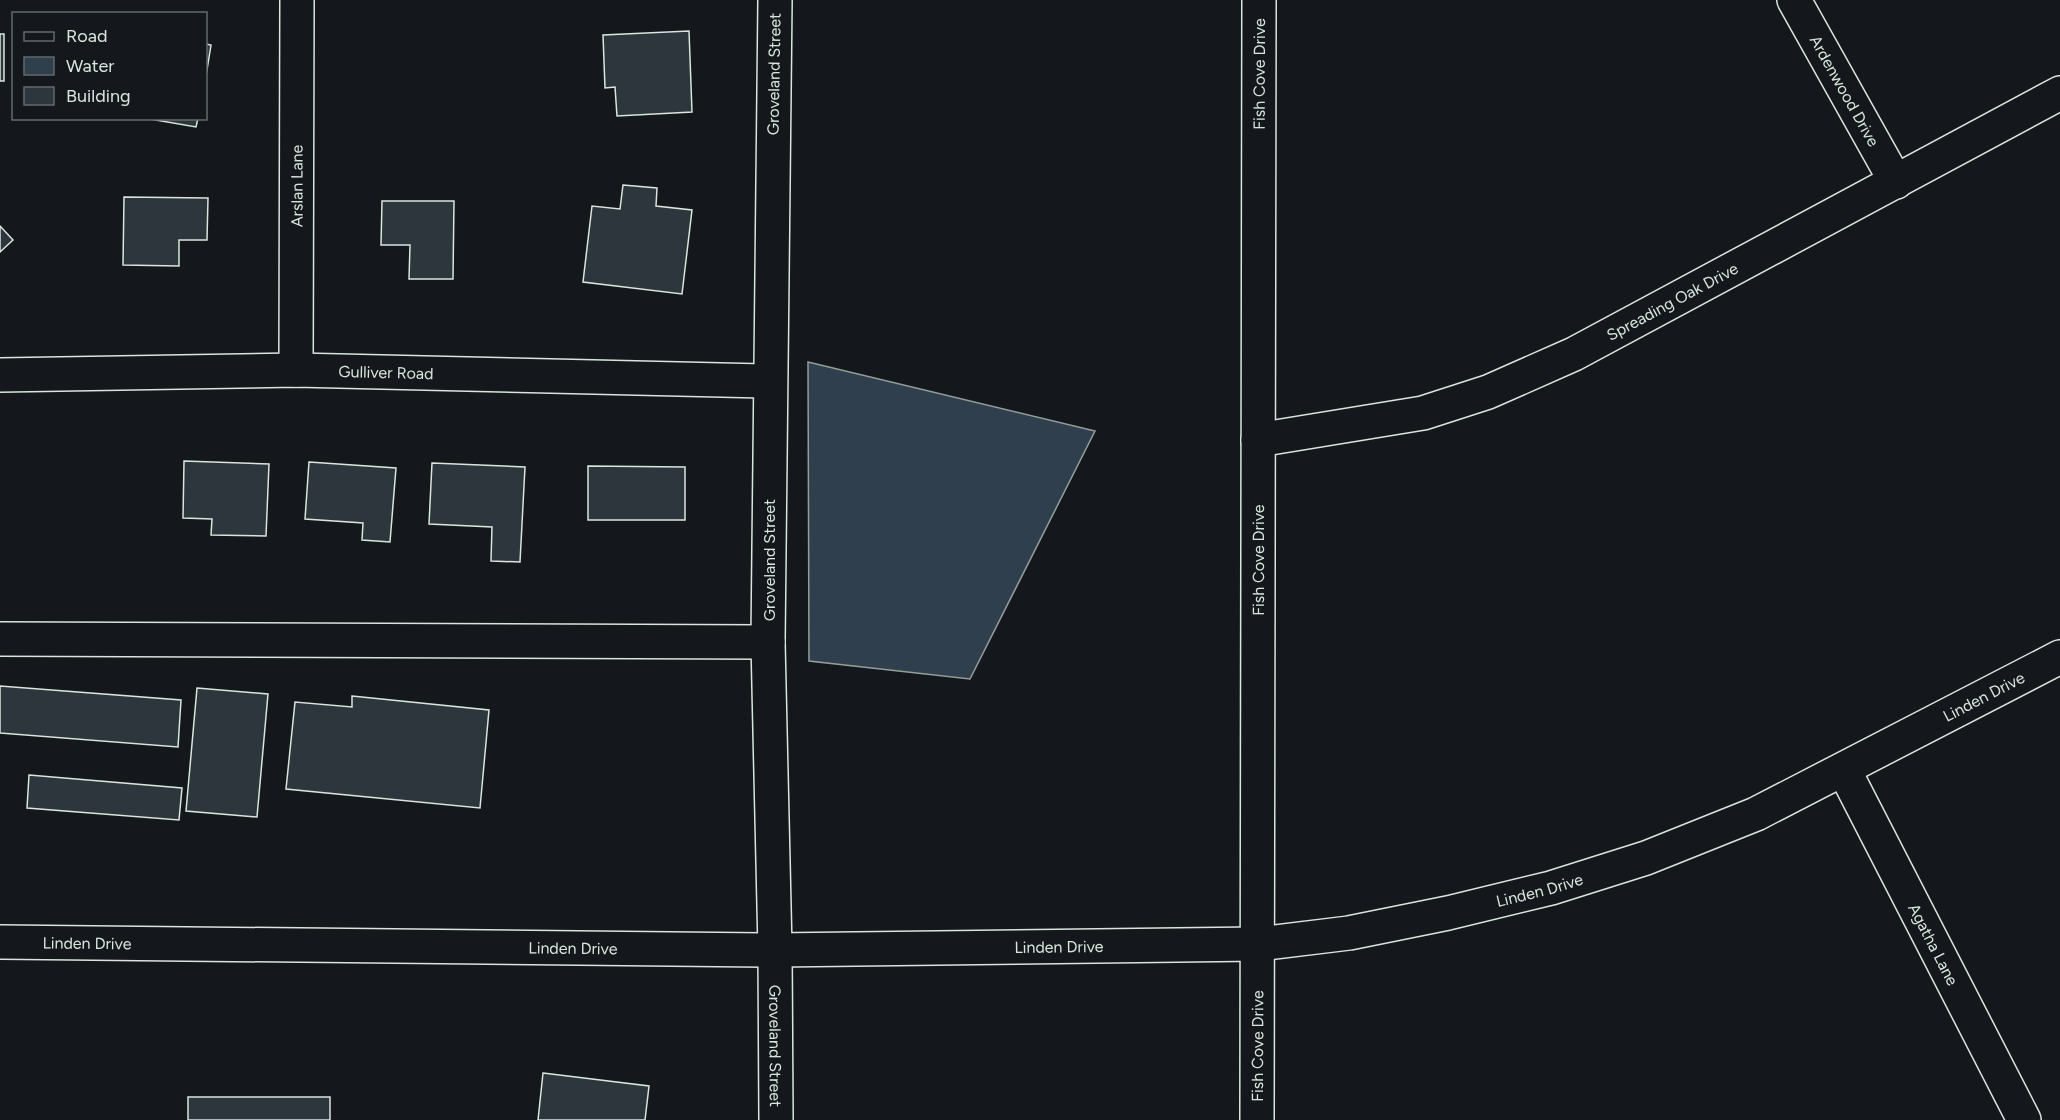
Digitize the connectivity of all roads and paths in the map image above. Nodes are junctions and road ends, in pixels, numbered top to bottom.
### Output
1 (297, 0) edge
2 (775, 0) edge
3 (1259, 0) edge
4 (1794, 0) edge
5 (2060, 93) edge
6 (1896, 182) junction
7 (296, 370) junction
8 (0, 375) edge
9 (770, 381) junction
10 (1258, 440) junction
11 (0, 639) edge
12 (768, 642) junction
13 (2060, 657) edge
14 (1844, 770) junction
15 (0, 942) edge
16 (1258, 944) junction
17 (775, 950) junction
18 (776, 1120) edge
19 (1257, 1120) edge
20 (2024, 1120) edge

1 - 7 street, Arslan Lane
2 - 9 street, Groveland Street
3 - 10 street, Fish Cove Drive
4 - 6 street, Ardenwood Drive
5 - 6 street, Spreading Oak Drive
6 - 10 street, Spreading Oak Drive
7 - 8 street, Gulliver Road
7 - 9 street, Gulliver Road
9 - 12 street, Groveland Street
10 - 16 street, Fish Cove Drive
11 - 12 street
12 - 17 street, Groveland Street
13 - 14 street, Linden Drive
14 - 16 street, Linden Drive
14 - 20 street, Agatha Lane
15 - 17 street, Linden Drive
16 - 17 street, Linden Drive
16 - 19 street, Fish Cove Drive
17 - 18 street, Groveland Street

